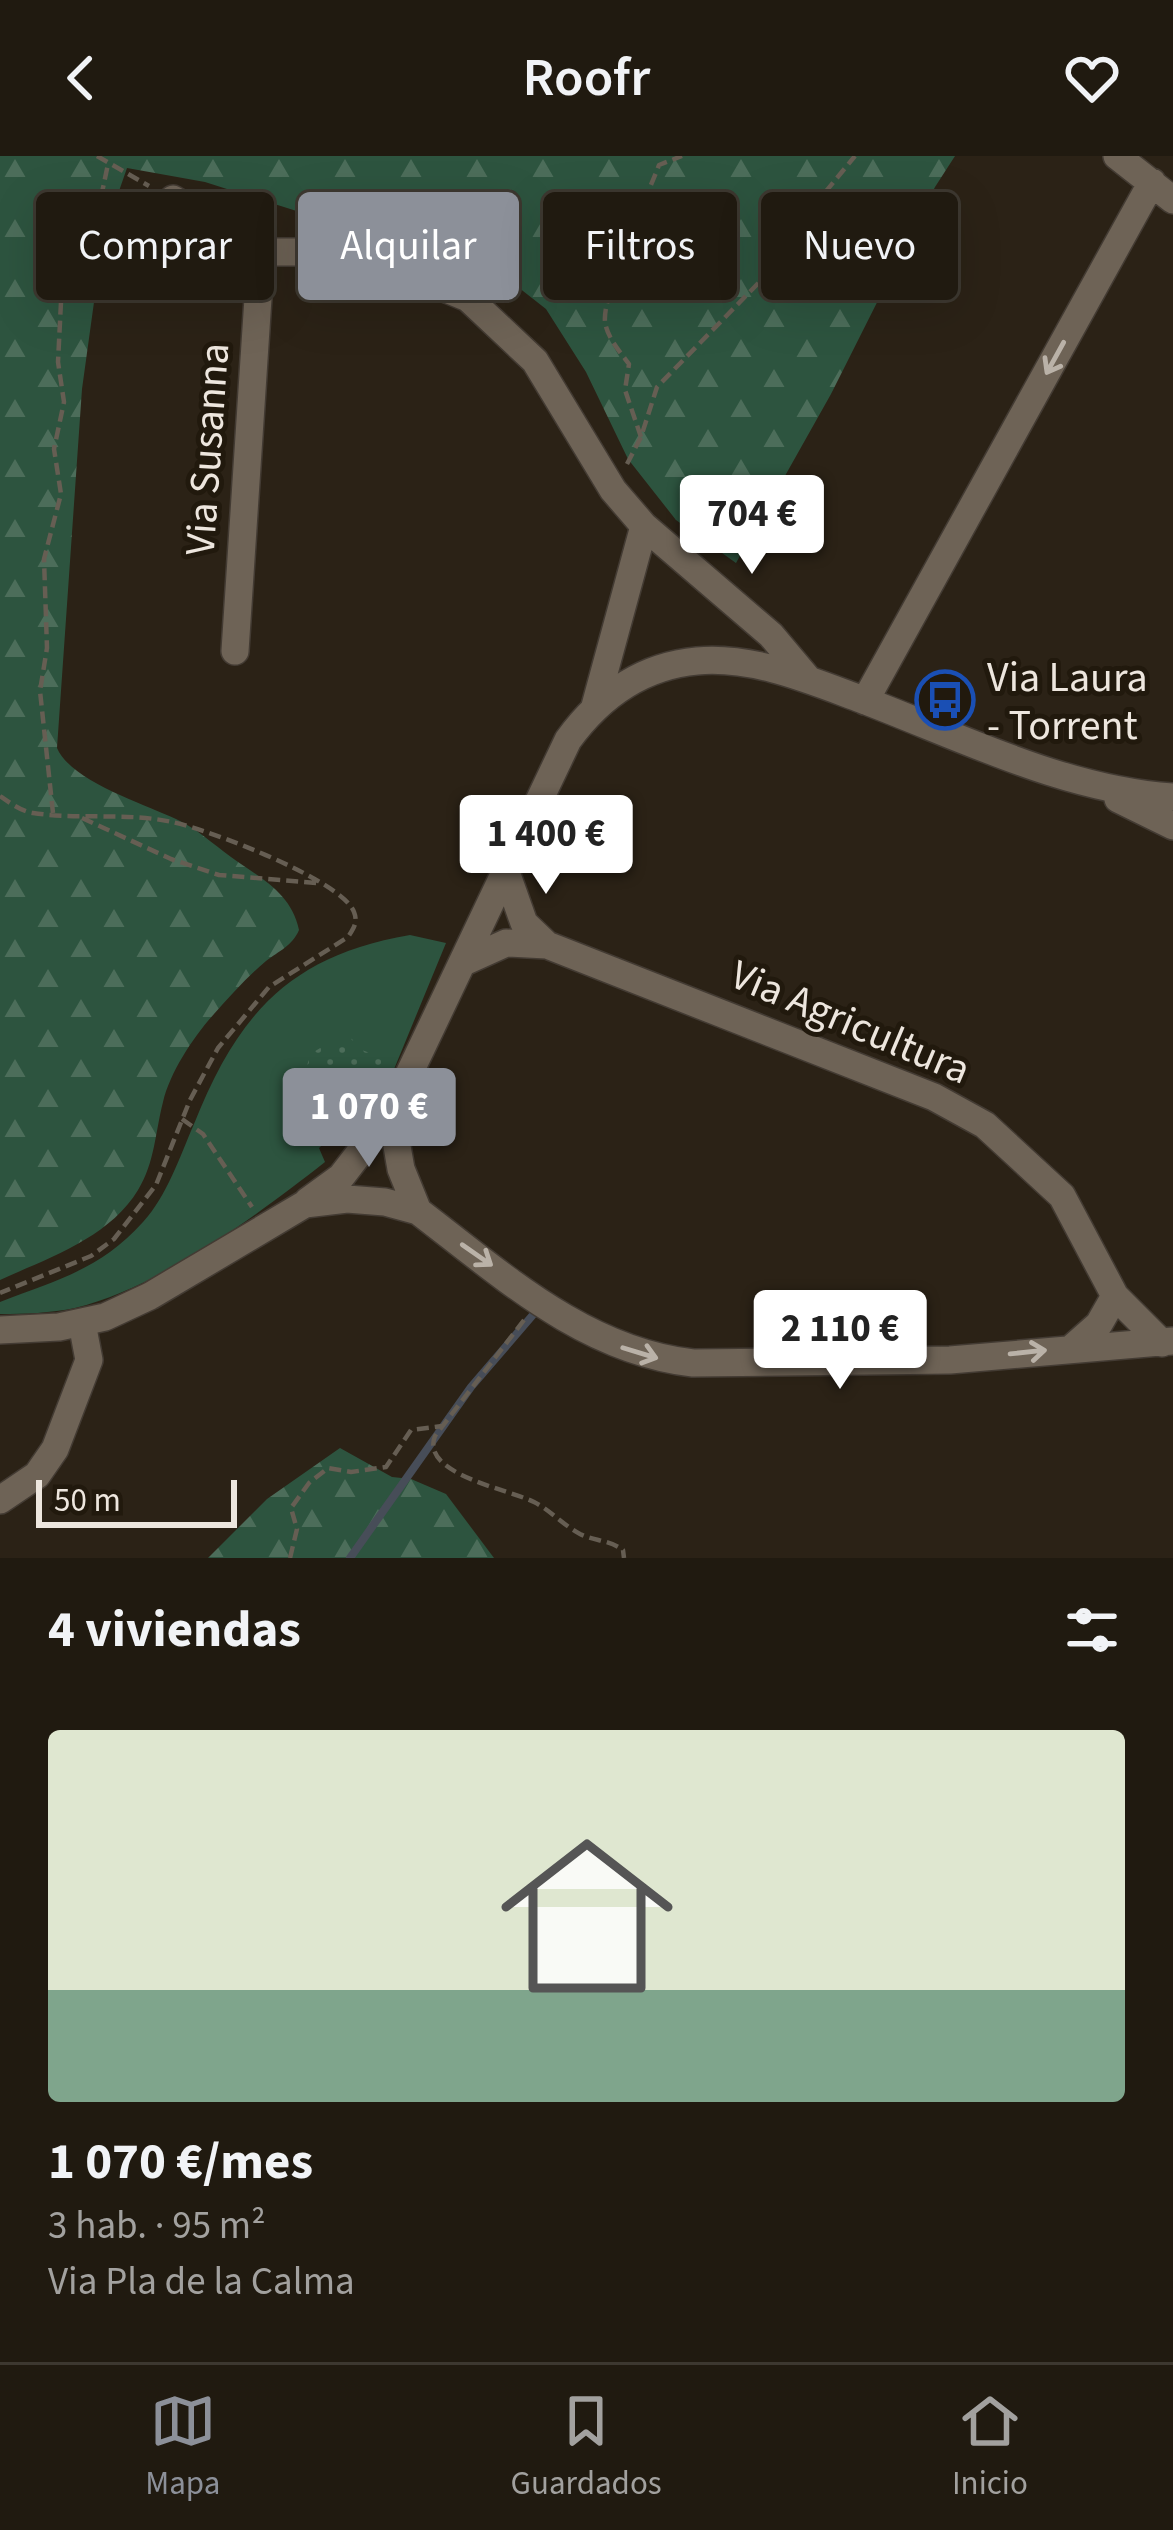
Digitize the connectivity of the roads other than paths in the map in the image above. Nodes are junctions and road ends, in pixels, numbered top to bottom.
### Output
1 (1117, 156) edge
2 (1162, 191) edge
3 (274, 252) edge
4 (258, 300) edge
5 (644, 526) junction
6 (235, 651) dead end
7 (808, 679) junction
8 (866, 701) junction
9 (595, 706) junction
10 (1088, 784) junction
11 (1173, 797) edge
12 (1173, 826) edge
13 (506, 872) junction
14 (547, 945) junction
15 (464, 962) junction
16 (392, 1112) junction
17 (305, 1204) junction
18 (418, 1211) junction
19 (1115, 1296) junction
20 (82, 1323) junction
21 (0, 1330) edge
22 (1167, 1342) edge
23 (1073, 1347) junction
24 (0, 1500) edge

1 - 2 street
2 -> 8 street
3 - 5 street
4 - 6 street, Via Susanna
5 - 7 street
5 - 9 street
7 - 8 street
7 - 9 street
8 - 10 street
9 - 13 street
10 - 11 street
10 - 12 street
13 - 14 street
13 - 15 street
14 - 15 street, Via Agricultura
14 - 19 street, Via Agricultura
15 - 16 street
16 - 17 street
16 - 18 street
17 - 18 street
17 - 20 street
18 -> 23 street
19 - 22 street, Via Agricultura
19 - 23 street
20 - 21 street
20 - 24 street
22 - 23 street

